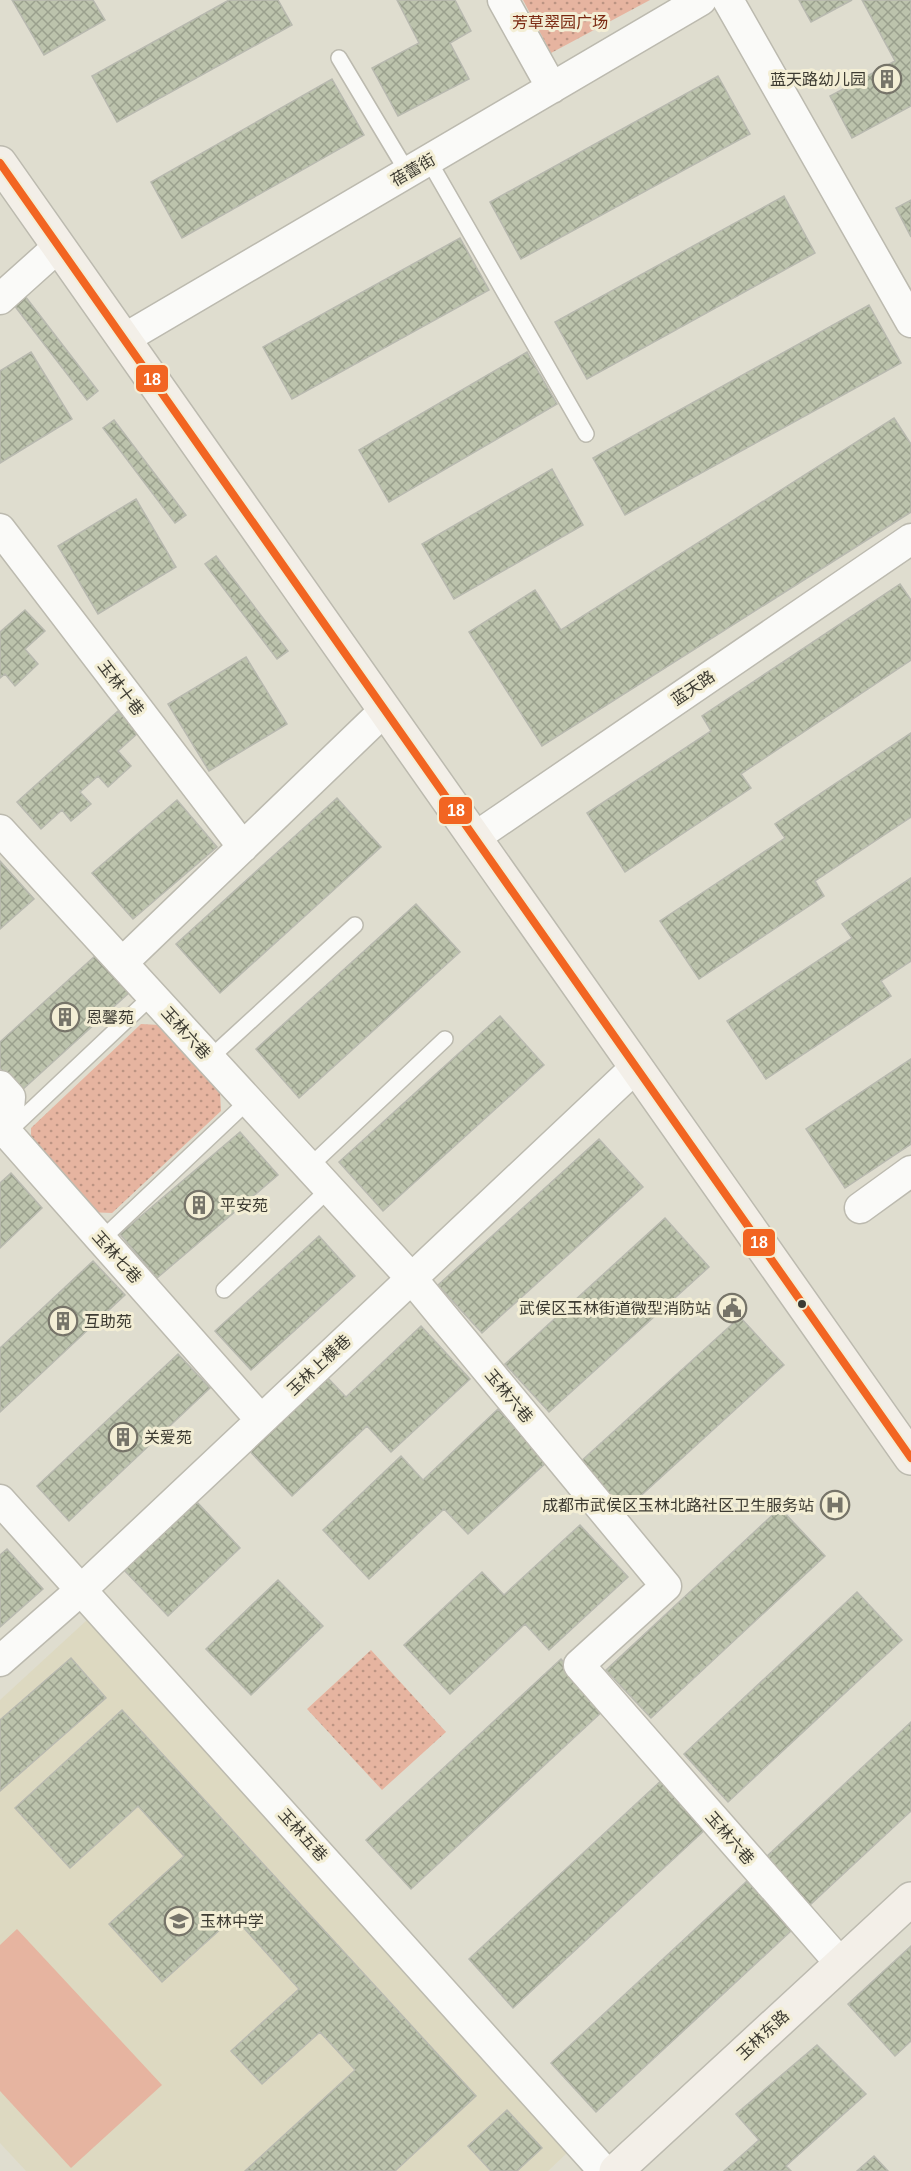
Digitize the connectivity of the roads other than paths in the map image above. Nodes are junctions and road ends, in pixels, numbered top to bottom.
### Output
1 (503, 0) edge
2 (701, 0) edge
3 (728, 0) edge
4 (339, 58) dead end
5 (552, 88) junction
6 (0, 163) edge
7 (418, 167) junction
8 (58, 246) junction
9 (0, 299) edge
10 (911, 322) edge
11 (124, 339) junction
12 (586, 434) dead end
13 (0, 529) edge
14 (911, 539) edge
15 (385, 710) junction
16 (0, 830) edge
17 (474, 838) junction
18 (243, 847) junction
19 (355, 925) dead end
20 (122, 963) junction
21 (152, 996) junction
22 (445, 1039) dead end
23 (209, 1059) junction
24 (636, 1068) junction
25 (0, 1086) edge
26 (248, 1101) junction
27 (7, 1133) junction
28 (309, 1167) junction
29 (911, 1171) edge
30 (329, 1189) junction
31 (860, 1208) dead end
32 (101, 1240) junction
33 (412, 1279) junction
34 (224, 1290) dead end
35 (261, 1420) junction
36 (911, 1458) edge
37 (0, 1500) edge
38 (82, 1589) junction
39 (0, 1661) edge
40 (911, 1899) edge
41 (841, 1964) junction
42 (604, 2171) edge
43 (616, 2171) edge

1 - 5 street
2 - 5 street, 蓓蕾街
3 - 10 street
4 - 7 lane
5 - 7 street, 蓓蕾街
6 - 8 main road
7 - 11 street, 蓓蕾街
7 - 12 lane
8 - 9 street
8 - 11 main road
11 - 15 main road
13 - 18 street, 玉林十巷
14 - 17 street, 蓝天路
15 - 17 main road
15 - 18 street
16 - 20 street, 玉林六巷
17 - 24 main road
18 - 20 street
19 - 23 lane
20 - 21 street, 玉林六巷
21 - 23 street, 玉林六巷
21 - 27 lane
22 - 28 lane
23 - 26 street, 玉林六巷
24 - 33 street, 玉林上横巷
24 - 36 main road
25 - 27 street
26 - 28 street, 玉林六巷
26 - 32 lane
27 - 32 street, 玉林七巷
28 - 30 street, 玉林六巷
29 - 31 street
30 - 33 street, 玉林六巷
30 - 34 lane
32 - 35 street, 玉林七巷
33 - 35 street, 玉林上横巷
33 - 41 street, 玉林六巷
35 - 38 street, 玉林上横巷
37 - 38 street, 玉林五巷
38 - 39 street, 玉林上横巷
38 - 42 street, 玉林五巷
40 - 41 main road, 玉林东路
41 - 43 main road, 玉林东路

